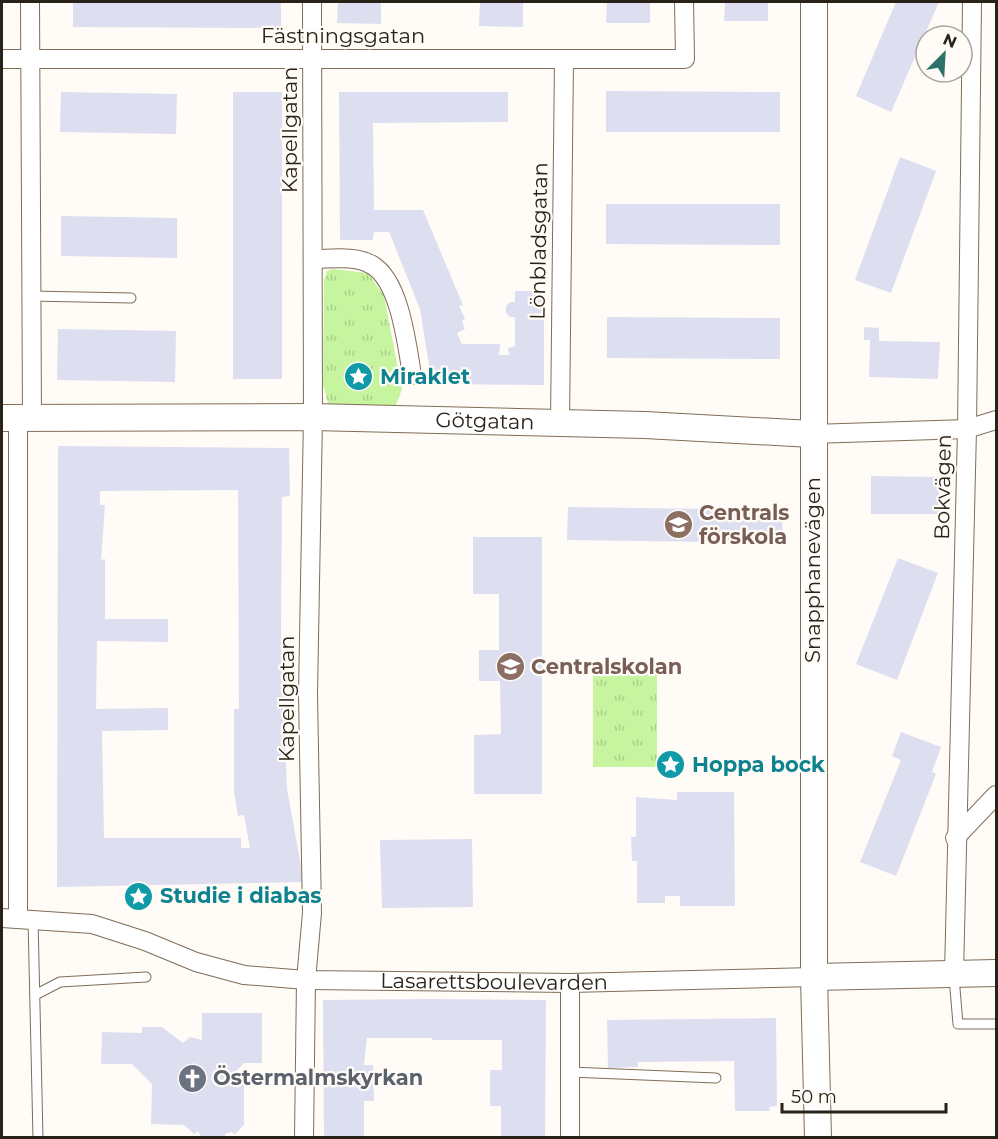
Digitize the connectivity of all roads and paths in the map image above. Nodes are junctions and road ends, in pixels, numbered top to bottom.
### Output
1 (30, 2) edge
2 (312, 2) edge
3 (684, 2) edge
4 (814, 2) edge
5 (972, 2) edge
6 (312, 57) junction
7 (2, 59) edge
8 (28, 59) junction
9 (564, 59) junction
10 (313, 259) junction
11 (30, 296) junction
12 (131, 298) dead end
13 (412, 375) dead end
14 (313, 417) junction
15 (17, 418) edge
16 (996, 420) edge
17 (560, 423) junction
18 (967, 429) junction
19 (812, 434) junction
20 (996, 795) edge
21 (956, 838) junction
22 (17, 918) edge
23 (996, 973) edge
24 (954, 974) junction
25 (146, 977) dead end
26 (814, 977) junction
27 (306, 980) junction
28 (570, 983) junction
29 (35, 995) junction
30 (996, 1024) edge
31 (570, 1072) junction
32 (716, 1078) dead end
33 (38, 1137) edge
34 (304, 1137) edge
35 (570, 1137) edge
36 (818, 1137) edge

1 - 8 street
2 - 6 street, Kapellgatan
3 - 9 street, Fästningsgatan
4 - 19 main road, Snapphanevägen
5 - 18 street, Bokvägen
6 - 8 street, Fästningsgatan
6 - 9 street, Fästningsgatan
6 - 10 street, Kapellgatan
7 - 8 street, Fästningsgatan
8 - 11 street
9 - 17 street, Lönbladsgatan
10 - 13 street
10 - 14 street, Kapellgatan
11 - 12 lane
11 - 15 street
14 - 15 main road, Götgatan
14 - 17 main road, Götgatan
14 - 27 street, Kapellgatan
15 - 22 street
16 - 18 street, Götgatan
17 - 19 main road, Götgatan
18 - 19 street, Götgatan
18 - 21 street, Bokvägen
19 - 26 main road, Snapphanevägen
20 - 21 street
21 - 24 street, Bokvägen
22 - 27 street, Lasarettsboulevarden
22 - 29 lane
23 - 24 main road, Lasarettsboulevarden
24 - 26 main road, Lasarettsboulevarden
24 - 30 lane
25 - 29 lane
26 - 28 street, Lasarettsboulevarden
26 - 36 main road, Snapphanevägen
27 - 28 street, Lasarettsboulevarden
27 - 34 street, Kapellgatan
28 - 31 street
29 - 33 lane
31 - 32 lane
31 - 35 street

